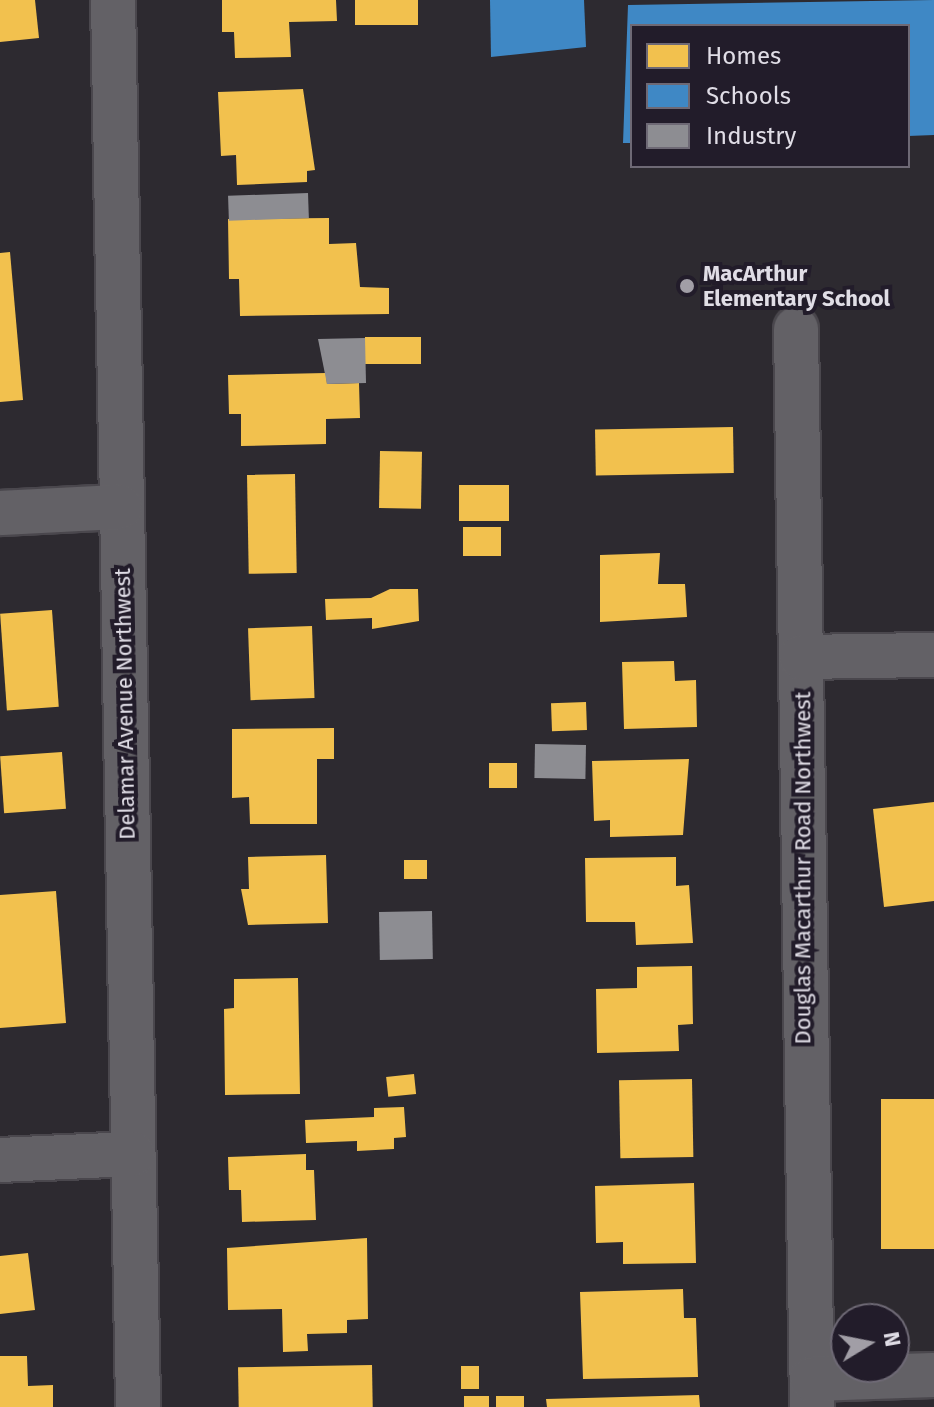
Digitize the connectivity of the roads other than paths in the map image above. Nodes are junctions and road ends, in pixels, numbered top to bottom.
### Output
1 (113, 0) edge
2 (796, 329) dead end
3 (120, 507) junction
4 (0, 513) edge
5 (934, 655) edge
6 (801, 657) junction
7 (133, 1154) junction
8 (0, 1160) edge
9 (934, 1375) edge
10 (812, 1393) edge
11 (138, 1407) edge

1 - 3 street, Delamar Avenue Northwest
2 - 6 street, Douglas Macarthur Road Northwest
3 - 4 street
3 - 7 street, Delamar Avenue Northwest
5 - 6 street
6 - 10 street, Douglas Macarthur Road Northwest
7 - 8 street
7 - 11 street, Delamar Avenue Northwest
9 - 10 street

